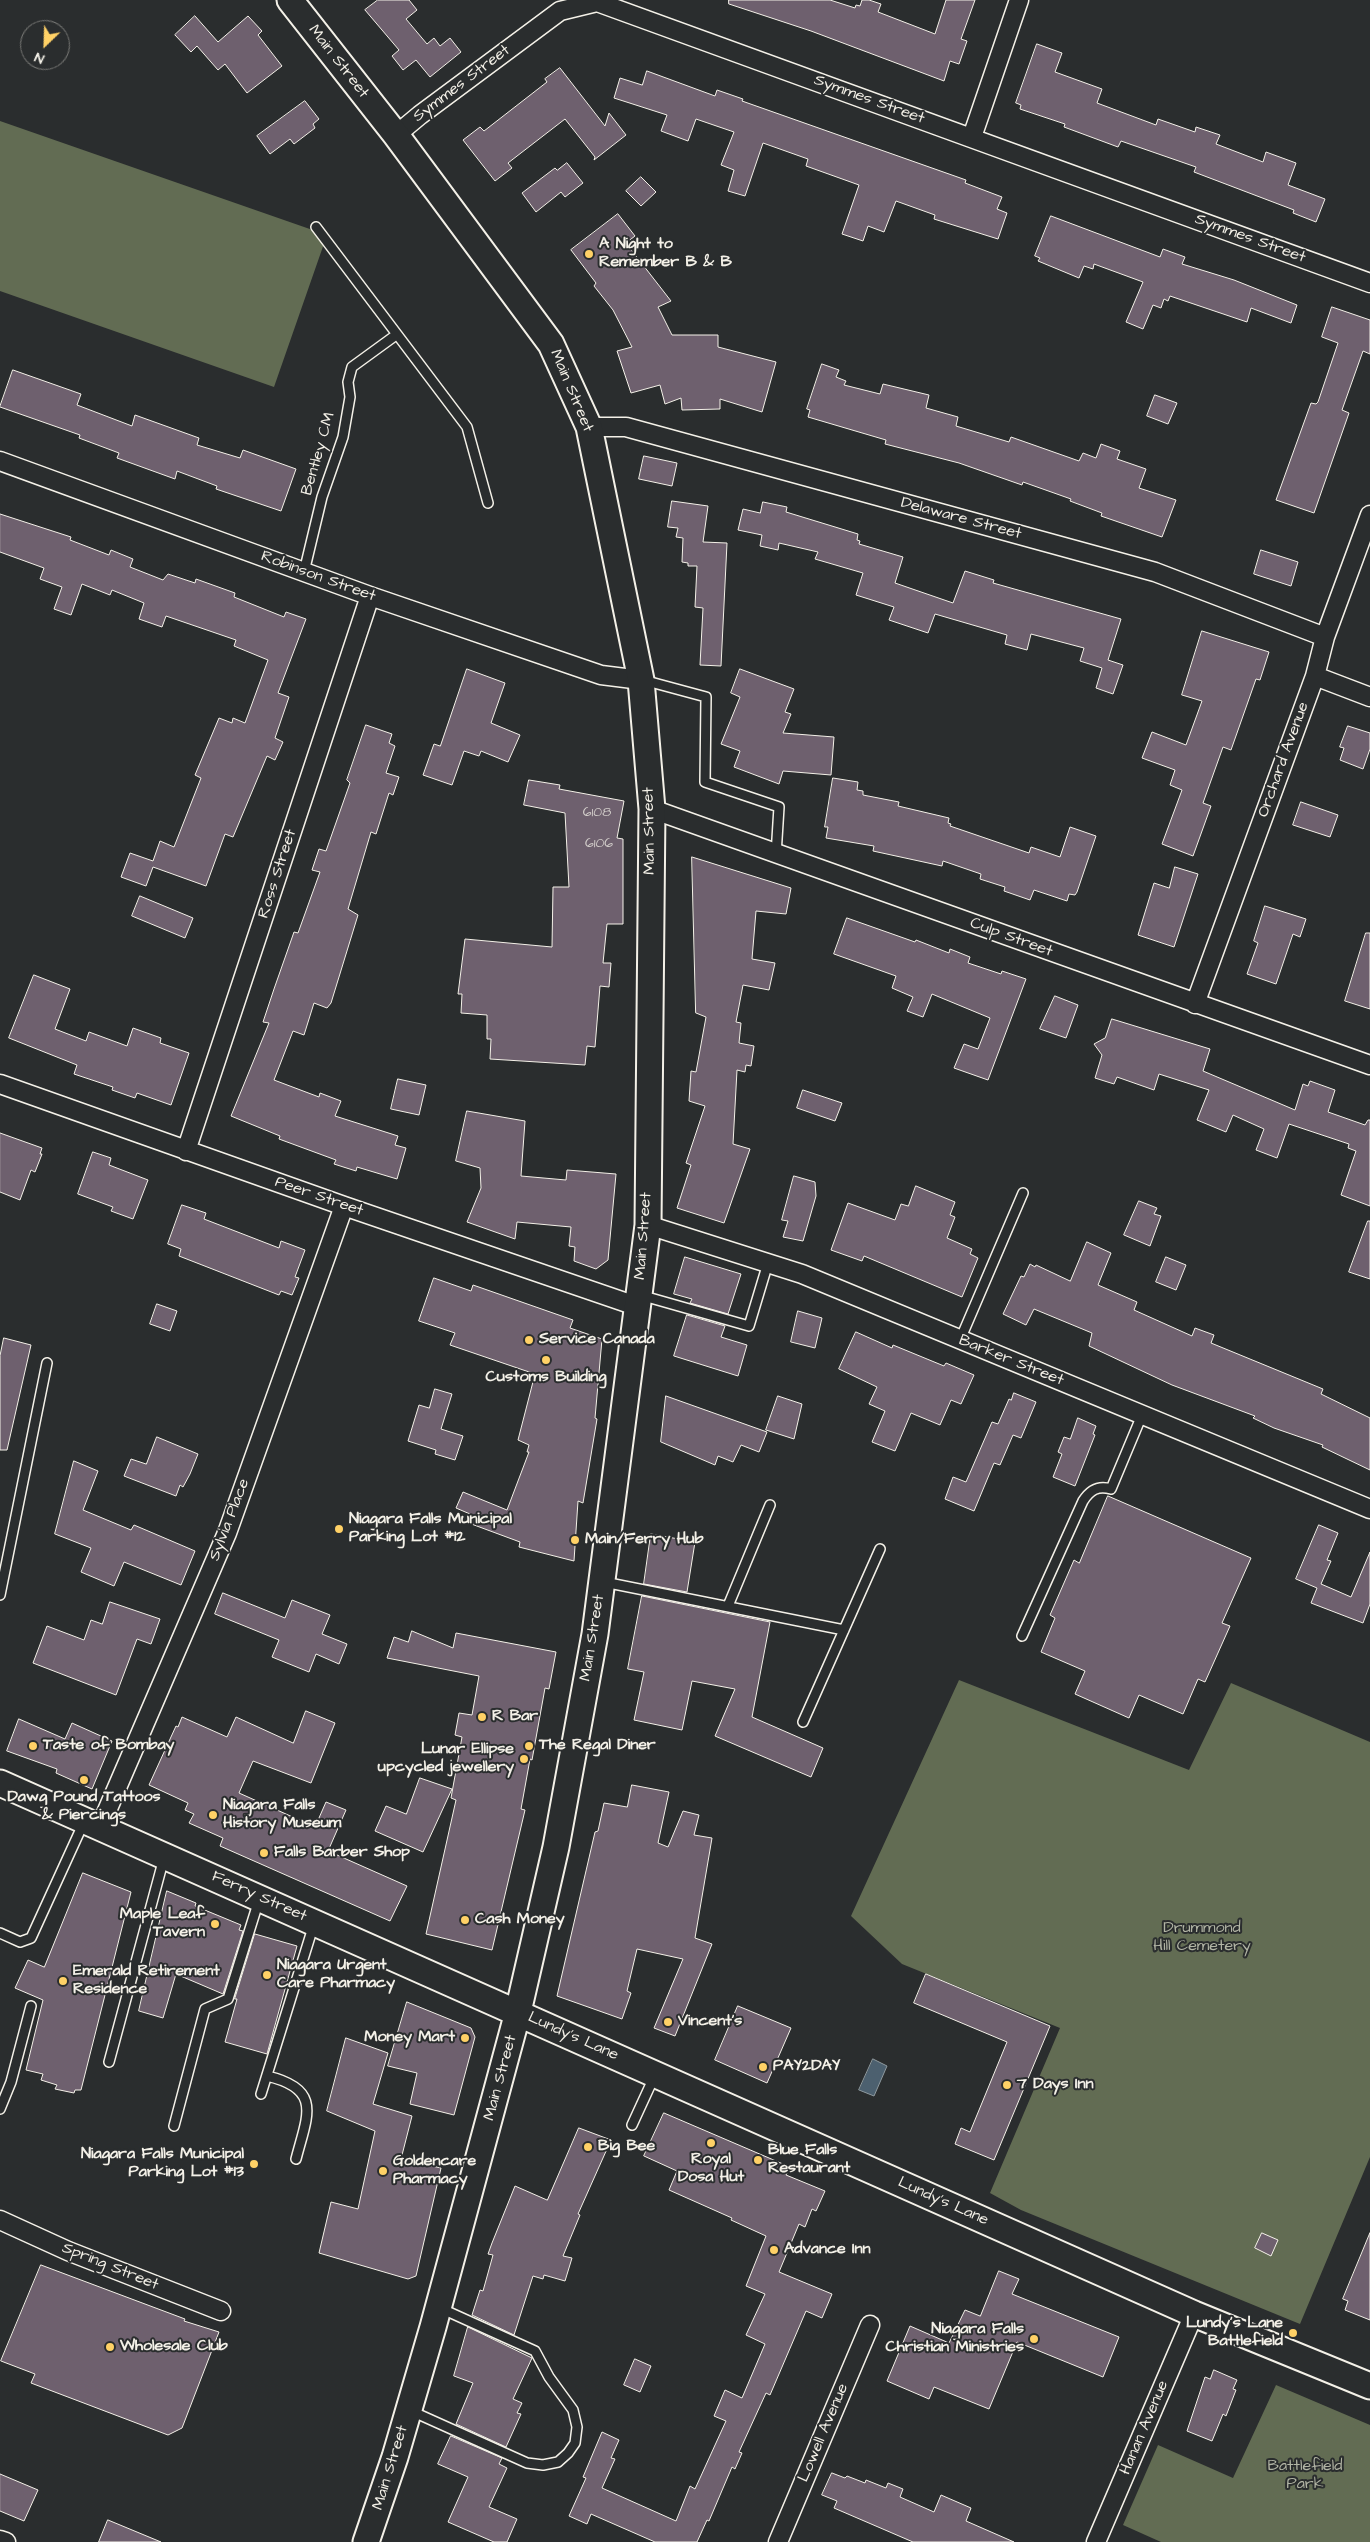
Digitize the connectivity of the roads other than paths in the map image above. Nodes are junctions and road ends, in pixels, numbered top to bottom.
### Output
1 (290, 0) edge
2 (1019, 0) edge
3 (556, 6) edge
4 (396, 135) junction
5 (972, 137) junction
6 (316, 227) dead end
7 (1370, 283) edge
8 (396, 335) junction
9 (590, 426) junction
10 (0, 461) edge
11 (488, 503) dead end
12 (1370, 515) edge
13 (304, 572) junction
14 (370, 596) junction
15 (1325, 637) junction
16 (1315, 676) junction
17 (641, 680) junction
18 (1370, 697) edge
19 (652, 809) junction
20 (776, 855) junction
21 (1195, 1004) junction
22 (1370, 1065) edge
23 (0, 1084) edge
24 (186, 1151) junction
25 (1023, 1193) dead end
26 (344, 1206) junction
27 (648, 1225) junction
28 (768, 1263) junction
29 (639, 1301) junction
30 (960, 1340) junction
31 (47, 1363) dead end
32 (1142, 1415) junction
33 (770, 1505) dead end
34 (1370, 1509) edge
35 (880, 1549) dead end
36 (602, 1581) junction
37 (0, 1595) edge
38 (728, 1606) junction
39 (844, 1630) junction
40 (1022, 1636) dead end
41 (803, 1722) dead end
42 (0, 1783) edge
43 (92, 1823) junction
44 (164, 1856) junction
45 (260, 1898) junction
46 (315, 1922) junction
47 (0, 1933) edge
48 (31, 2006) dead end
49 (518, 2012) junction
50 (110, 2062) dead end
51 (656, 2074) junction
52 (267, 2076) junction
53 (261, 2094) dead end
54 (0, 2109) edge
55 (632, 2125) dead end
56 (174, 2126) dead end
57 (296, 2159) dead end
58 (0, 2220) edge
59 (439, 2307) junction
60 (221, 2311) dead end
61 (1194, 2314) junction
62 (870, 2325) dead end
63 (1370, 2386) edge
64 (409, 2410) junction
65 (0, 2540) edge
66 (6, 2542) edge
67 (366, 2542) edge
68 (778, 2542) edge
69 (1096, 2542) edge

1 - 4 street, Main Street
2 - 5 street
3 - 4 street, Symmes Street
3 - 5 street, Symmes Street
4 - 9 street, Main Street
5 - 7 street, Symmes Street
6 - 8 lane
8 - 11 lane
8 - 13 lane, Bentley CM
9 - 15 street, Delaware Street
9 - 17 street, Main Street
10 - 13 street, Robinson Street
12 - 15 street, Orchard Avenue
13 - 14 street, Robinson Street
14 - 17 street, Robinson Street
14 - 24 street, Ross Street
15 - 16 street, Orchard Avenue
16 - 18 street
16 - 21 street, Orchard Avenue
17 - 19 street, Main Street
17 - 20 lane
19 - 20 street, Culp Street
19 - 27 street, Main Street
20 - 21 street, Culp Street
21 - 22 street, Culp Street
23 - 24 street, Peer Street
24 - 26 street, Peer Street
25 - 30 lane
26 - 29 street, Peer Street
26 - 43 street, Sylvia Place
27 - 28 street, Barker Street
27 - 29 street, Main Street
28 - 29 lane
28 - 30 street, Barker Street
29 - 36 street, Main Street
30 - 32 street, Barker Street
31 - 37 lane
32 - 34 street, Barker Street
32 - 40 lane
33 - 38 lane
35 - 39 lane
36 - 38 lane
36 - 49 street, Main Street
38 - 39 lane
39 - 41 lane
42 - 43 street, Ferry Street
43 - 44 street, Ferry Street
43 - 47 lane
44 - 45 street, Ferry Street
44 - 50 lane
45 - 46 street, Ferry Street
45 - 56 lane
46 - 49 street, Ferry Street
46 - 52 lane
48 - 54 lane
49 - 51 street, Lundy's Lane
49 - 59 street, Main Street
51 - 55 lane
51 - 61 street, Lundy's Lane
52 - 53 lane
52 - 57 lane
58 - 60 street, Spring Street
59 - 64 street, Main Street
59 - 64 lane
61 - 63 street, Lundy's Lane
61 - 69 street, Hanan Avenue
62 - 68 street, Lowell Avenue
64 - 67 street, Main Street
65 - 66 street

